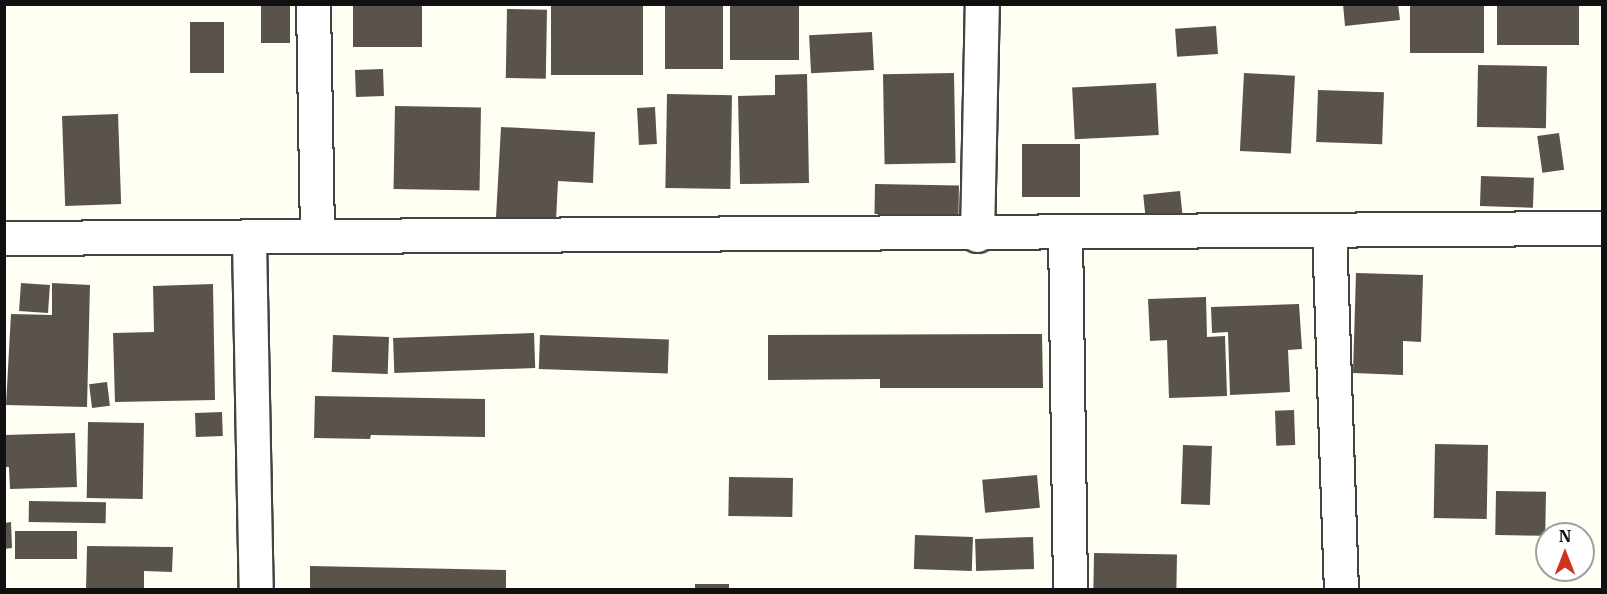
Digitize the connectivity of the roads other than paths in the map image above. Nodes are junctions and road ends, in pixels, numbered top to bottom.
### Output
1 (313, 4) edge
2 (982, 4) edge
3 (1602, 228) edge
4 (1329, 230) junction
5 (1065, 231) junction
6 (977, 234) junction
7 (317, 236) junction
8 (4, 238) edge
9 (249, 240) junction
10 (256, 590) edge
11 (1070, 590) edge
12 (1341, 590) edge

1 - 7 street
2 - 6 street
3 - 4 street
4 - 5 street
4 - 12 street
5 - 6 street
5 - 11 street
6 - 7 street
7 - 9 street
8 - 9 street
9 - 10 street

